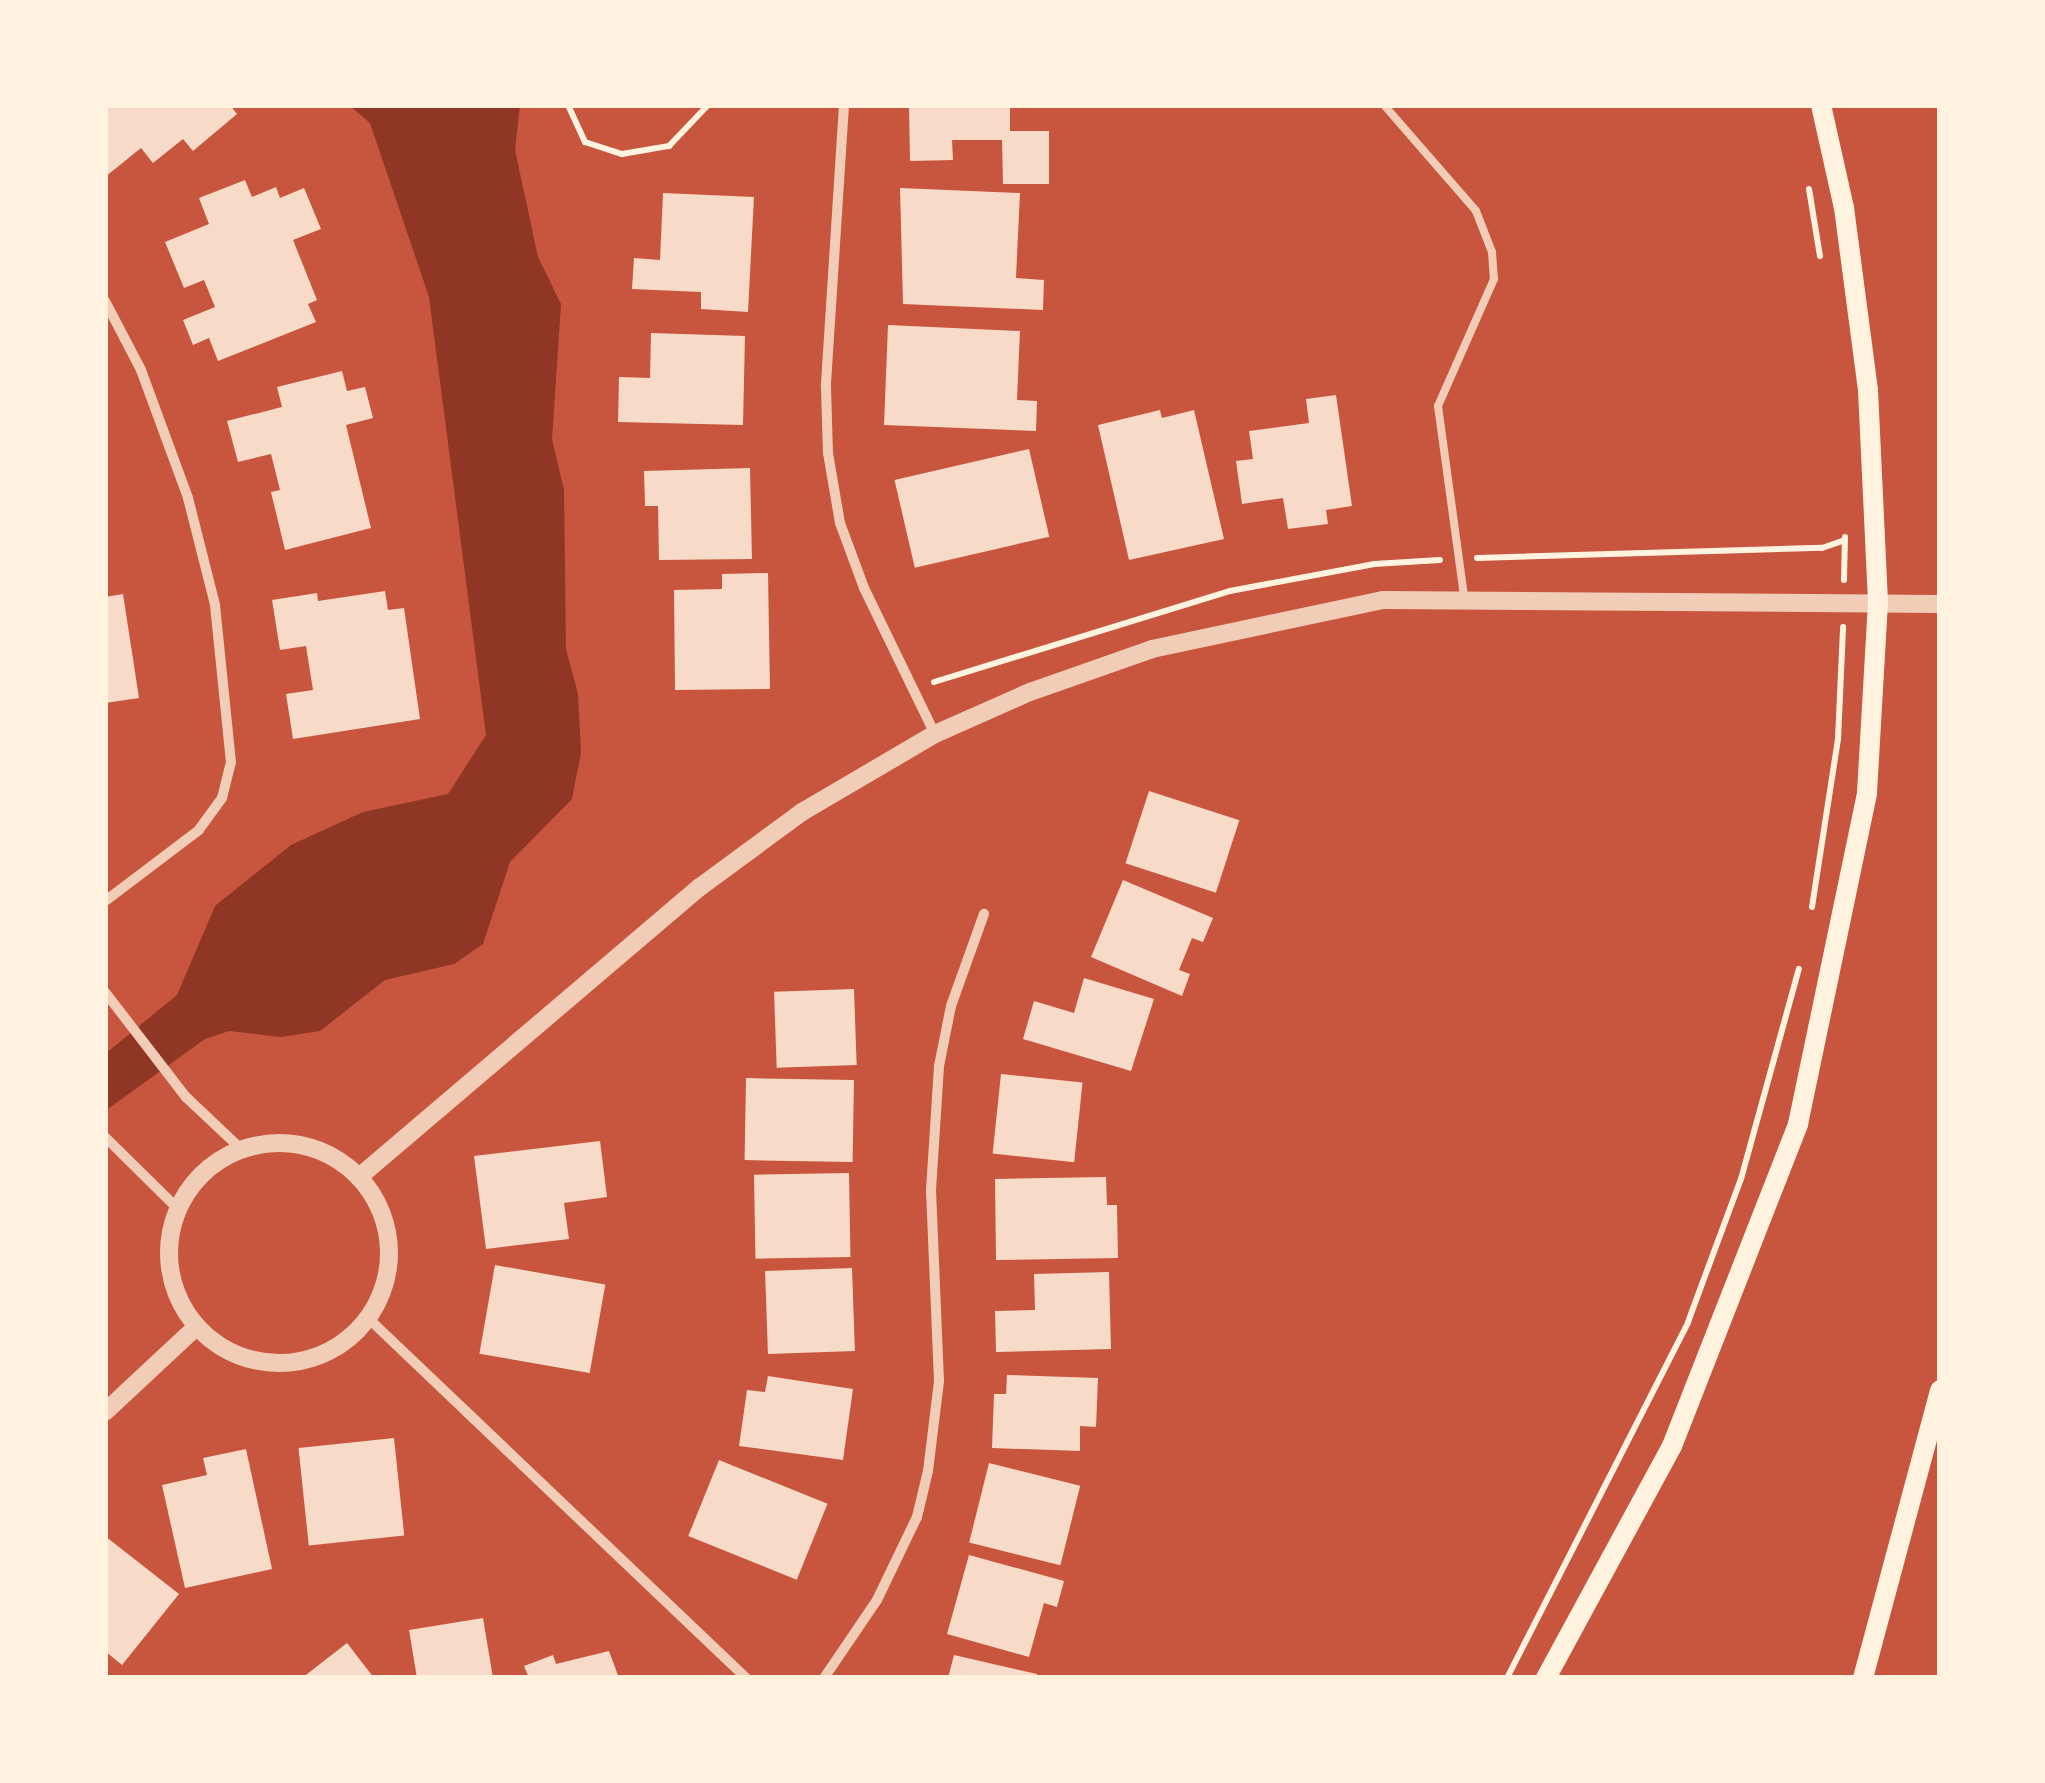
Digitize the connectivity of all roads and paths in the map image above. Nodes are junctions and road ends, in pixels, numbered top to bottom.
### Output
1 (568, 105) edge
2 (708, 105) edge
3 (844, 105) edge
4 (1384, 105) edge
5 (1820, 105) edge
6 (1808, 181) dead end
7 (1823, 274) dead end
8 (105, 301) edge
9 (1844, 522) dead end
10 (1464, 596) junction
11 (1844, 602) junction
12 (1878, 602) junction
13 (1940, 604) edge
14 (935, 734) junction
15 (105, 901) edge
16 (1812, 910) dead end
17 (984, 914) dead end
18 (1804, 948) dead end
19 (105, 992) edge
20 (105, 1137) edge
21 (241, 1149) junction
22 (359, 1177) junction
23 (176, 1208) junction
24 (368, 1318) junction
25 (196, 1328) junction
26 (1940, 1390) edge
27 (105, 1412) edge
28 (746, 1678) edge
29 (824, 1678) edge
30 (1507, 1678) edge
31 (1546, 1678) edge
32 (1863, 1678) edge

1 - 2 path
3 - 14 street
4 - 10 lane
5 - 12 main road
6 - 7 path
8 - 15 street
9 - 11 path
10 - 11 street
10 - 14 street
11 - 12 street
11 - 16 path
12 - 13 street
12 - 31 main road
14 - 22 street
17 - 29 street
18 - 30 path
19 - 21 street
20 - 23 street
21 - 22 street
21 - 23 street
22 - 24 street
23 - 25 street
24 - 25 street
24 - 28 street
25 - 27 street
26 - 32 main road

